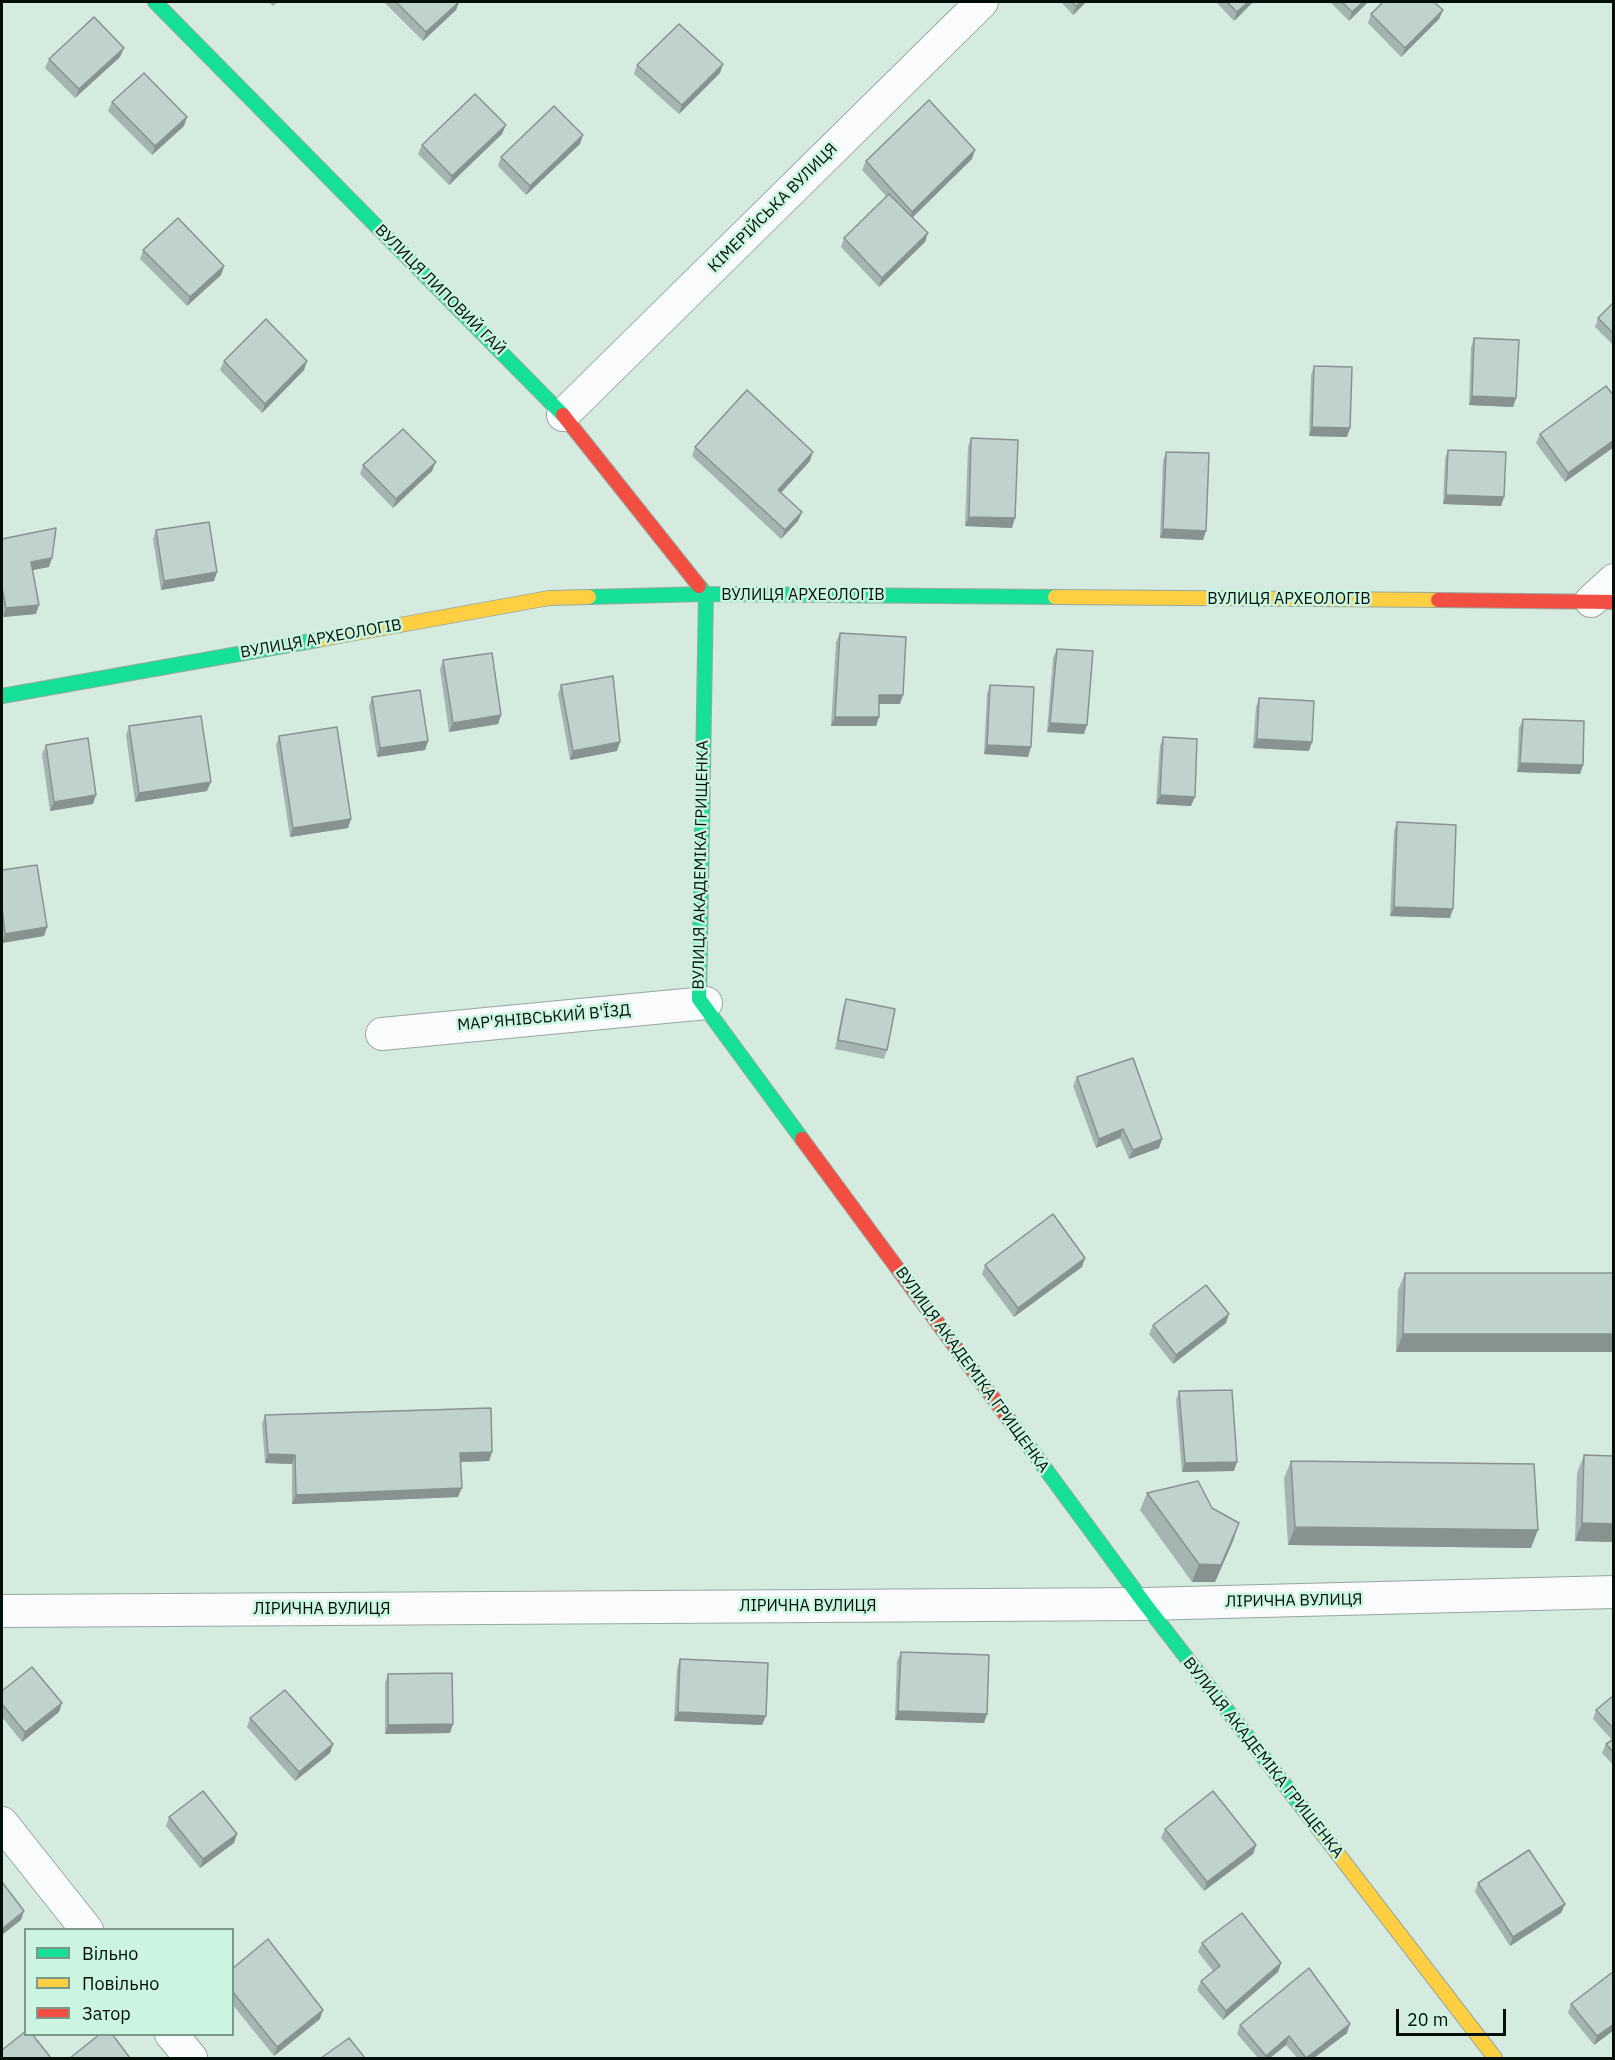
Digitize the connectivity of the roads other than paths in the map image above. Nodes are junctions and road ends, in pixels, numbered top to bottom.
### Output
1 (155, 2) edge
2 (982, 2) edge
3 (563, 415) junction
4 (706, 594) junction
5 (1606, 594) edge
6 (2, 696) edge
7 (704, 1004) junction
8 (382, 1034) dead end
9 (1614, 1592) edge
10 (1145, 1604) junction
11 (2, 1611) edge
12 (2, 1823) edge
13 (86, 1928) edge
14 (173, 2036) edge
15 (190, 2058) edge
16 (1494, 2058) edge

1 - 3 street, ВУЛИЦЯ ЛИПОВИЙ ГАЙ
2 - 3 street, КІМЕРІЙСЬКА ВУЛИЦЯ
3 - 4 street, ВУЛИЦЯ ЛИПОВИЙ ГАЙ
4 - 5 street, ВУЛИЦЯ АРХЕОЛОГІВ
4 - 6 street, ВУЛИЦЯ АРХЕОЛОГІВ
4 - 7 street, ВУЛИЦЯ АКАДЕМІКА ГРИЩЕНКА
7 - 8 street, МАР'ЯНІВСЬКИЙ В'ЇЗД
7 - 10 street, ВУЛИЦЯ АКАДЕМІКА ГРИЩЕНКА
9 - 10 street, ЛІРИЧНА ВУЛИЦЯ
10 - 11 street, ЛІРИЧНА ВУЛИЦЯ
10 - 16 street, ВУЛИЦЯ АКАДЕМІКА ГРИЩЕНКА
12 - 13 street
14 - 15 street

